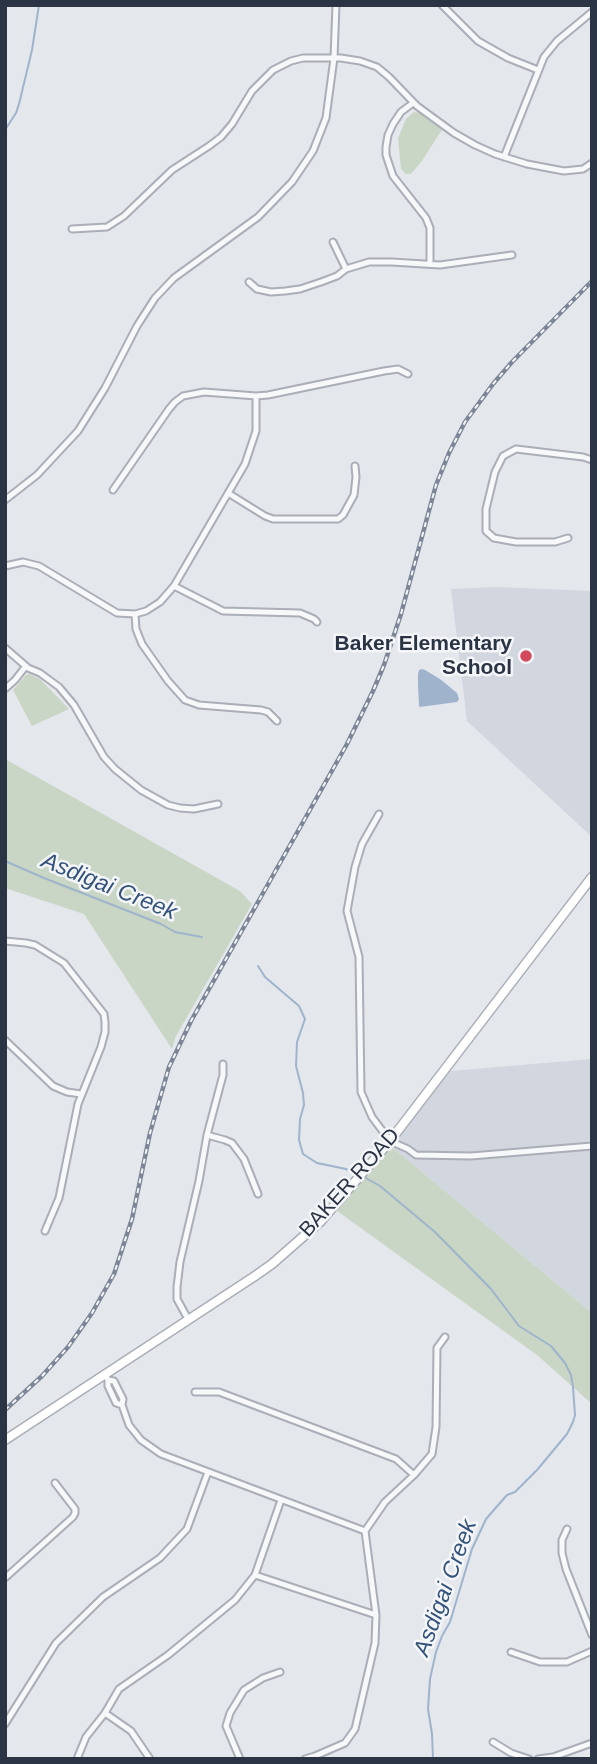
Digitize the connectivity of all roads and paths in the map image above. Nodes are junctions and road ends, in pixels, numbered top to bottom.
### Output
1 (336, 5) edge
2 (442, 5) edge
3 (592, 12) edge
4 (334, 58) junction
5 (538, 71) junction
6 (413, 103) junction
7 (504, 157) junction
8 (592, 163) edge
9 (72, 229) dead end
10 (333, 242) dead end
11 (512, 255) dead end
12 (430, 264) junction
13 (346, 270) junction
14 (249, 282) dead end
15 (408, 374) dead end
16 (256, 396) junction
17 (592, 460) edge
18 (355, 466) dead end
19 (113, 490) dead end
20 (228, 493) junction
21 (5, 500) edge
22 (568, 538) dead end
23 (5, 566) edge
24 (174, 586) junction
25 (135, 614) junction
26 (317, 622) dead end
27 (5, 648) edge
28 (26, 666) junction
29 (5, 688) edge
30 (277, 721) dead end
31 (218, 804) dead end
32 (379, 814) dead end
33 (592, 877) edge
34 (5, 941) edge
35 (5, 1040) edge
36 (223, 1063) dead end
37 (81, 1094) junction
38 (207, 1135) junction
39 (390, 1141) junction
40 (592, 1146) edge
41 (258, 1194) dead end
42 (45, 1231) dead end
43 (188, 1319) junction
44 (445, 1337) dead end
45 (107, 1377) junction
46 (195, 1392) dead end
47 (5, 1440) edge
48 (208, 1472) junction
49 (414, 1475) junction
50 (55, 1483) dead end
51 (281, 1500) junction
52 (567, 1529) dead end
53 (365, 1531) junction
54 (6, 1574) edge
55 (255, 1575) junction
56 (376, 1615) junction
57 (592, 1635) edge
58 (592, 1651) edge
59 (511, 1652) dead end
60 (280, 1672) dead end
61 (105, 1713) junction
62 (5, 1724) edge
63 (493, 1742) dead end
64 (592, 1743) edge
65 (77, 1759) edge
66 (150, 1759) edge
67 (240, 1759) edge
68 (305, 1759) edge
69 (529, 1759) edge
70 (538, 1759) edge

1 - 4 street
2 - 5 street
3 - 5 street
4 - 6 street
4 - 9 street
4 - 21 street
5 - 7 street
6 - 7 street
6 - 12 street
7 - 8 street
10 - 13 street
11 - 12 street
12 - 13 street
13 - 14 street
15 - 16 street
16 - 19 street
16 - 20 street
17 - 22 street
18 - 20 street
20 - 24 street
23 - 25 street
24 - 25 street
24 - 26 street
25 - 30 street
27 - 28 street
28 - 29 street
28 - 31 street
32 - 39 street
33 - 39 main road, BAKER ROAD
34 - 37 street
35 - 37 street
36 - 38 street
37 - 42 street
38 - 41 street
38 - 43 street
39 - 40 street
39 - 43 main road, BAKER ROAD
43 - 45 main road, BAKER ROAD
44 - 49 street
45 - 47 main road, BAKER ROAD
45 - 48 street
46 - 49 street
48 - 51 street
48 - 62 street
49 - 53 street
50 - 54 street
51 - 53 street
51 - 55 street
52 - 57 street
53 - 56 street
55 - 56 street
55 - 61 street
56 - 68 street
58 - 59 street
60 - 67 street
61 - 65 street
61 - 66 street
63 - 69 street
64 - 70 street

